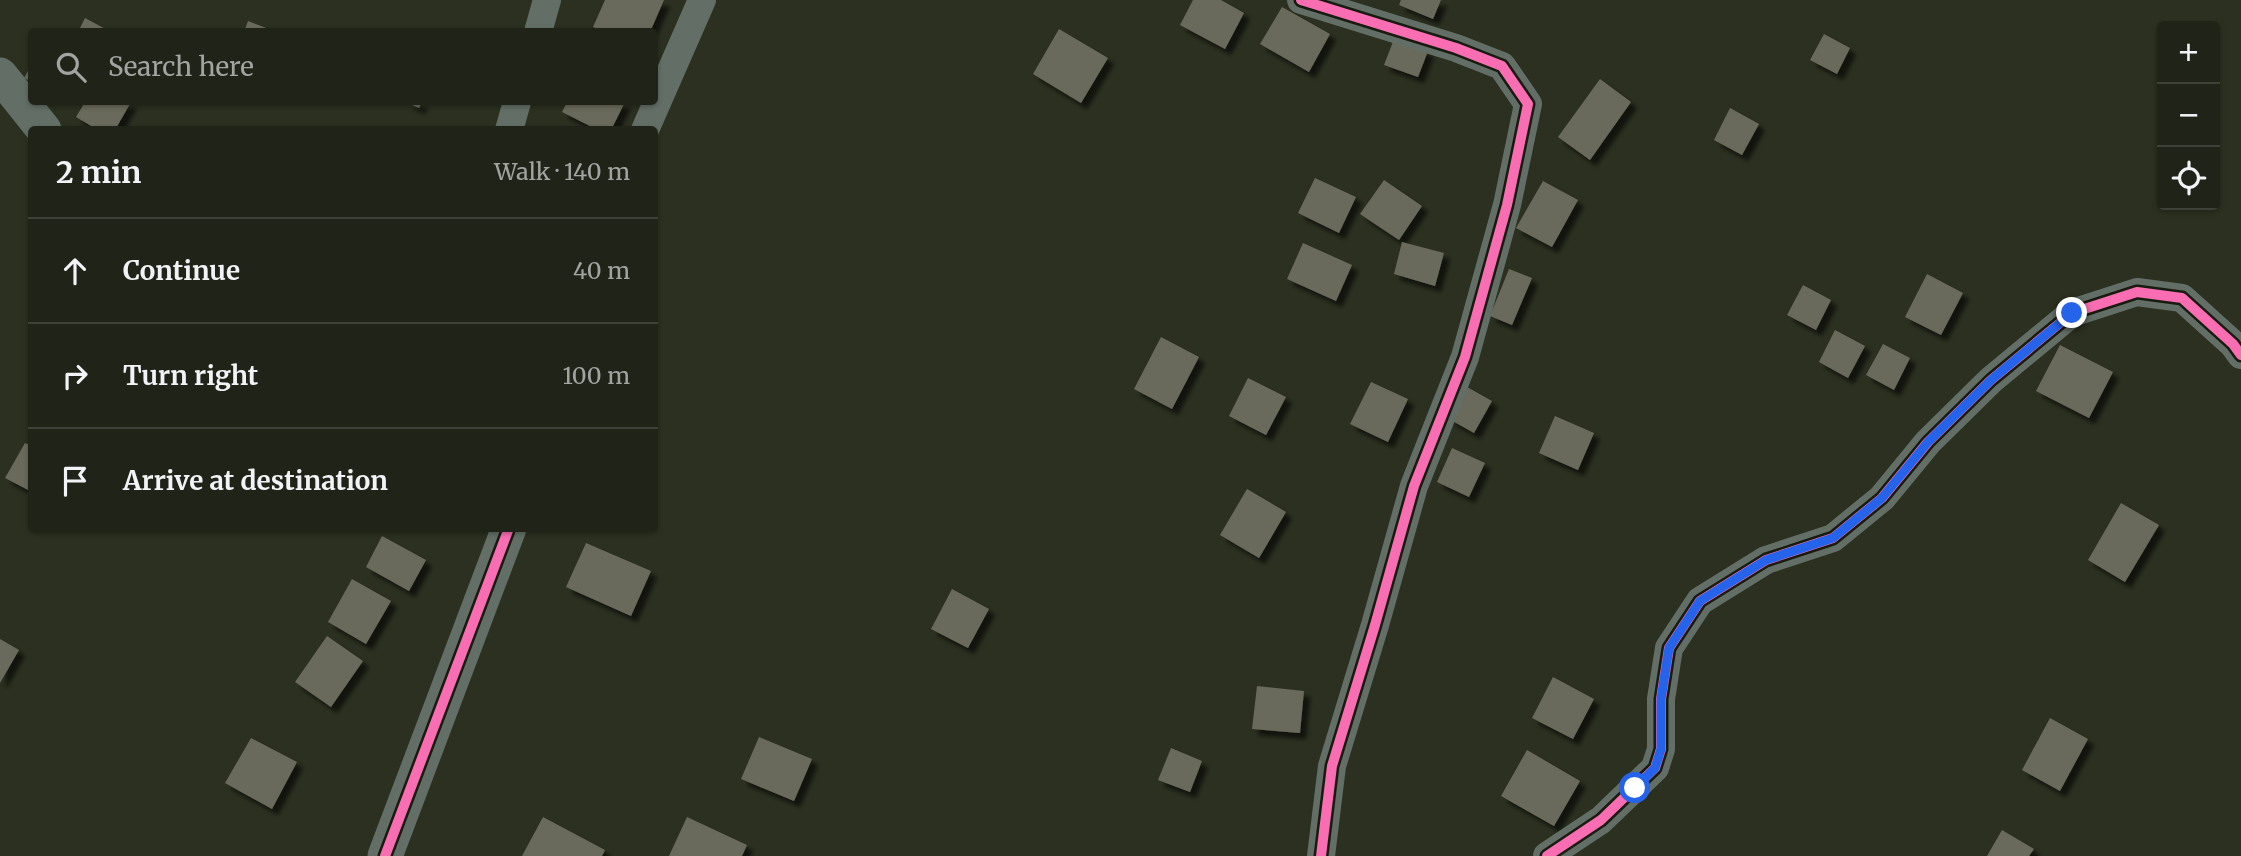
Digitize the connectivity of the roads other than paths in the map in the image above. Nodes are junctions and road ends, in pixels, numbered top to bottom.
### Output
1 (547, 0) edge
2 (702, 0) edge
3 (1301, 0) edge
4 (539, 28) edge
5 (0, 75) edge
6 (658, 100) edge
7 (516, 105) edge
8 (656, 105) edge
9 (41, 126) edge
10 (510, 126) edge
11 (647, 126) edge
12 (2241, 355) edge
13 (507, 532) edge
14 (385, 856) edge
15 (1321, 856) edge
16 (1547, 856) edge

1 - 4 street
2 - 6 street
3 - 15 street
5 - 9 street
7 - 10 street
8 - 11 street
12 - 16 street
13 - 14 street

